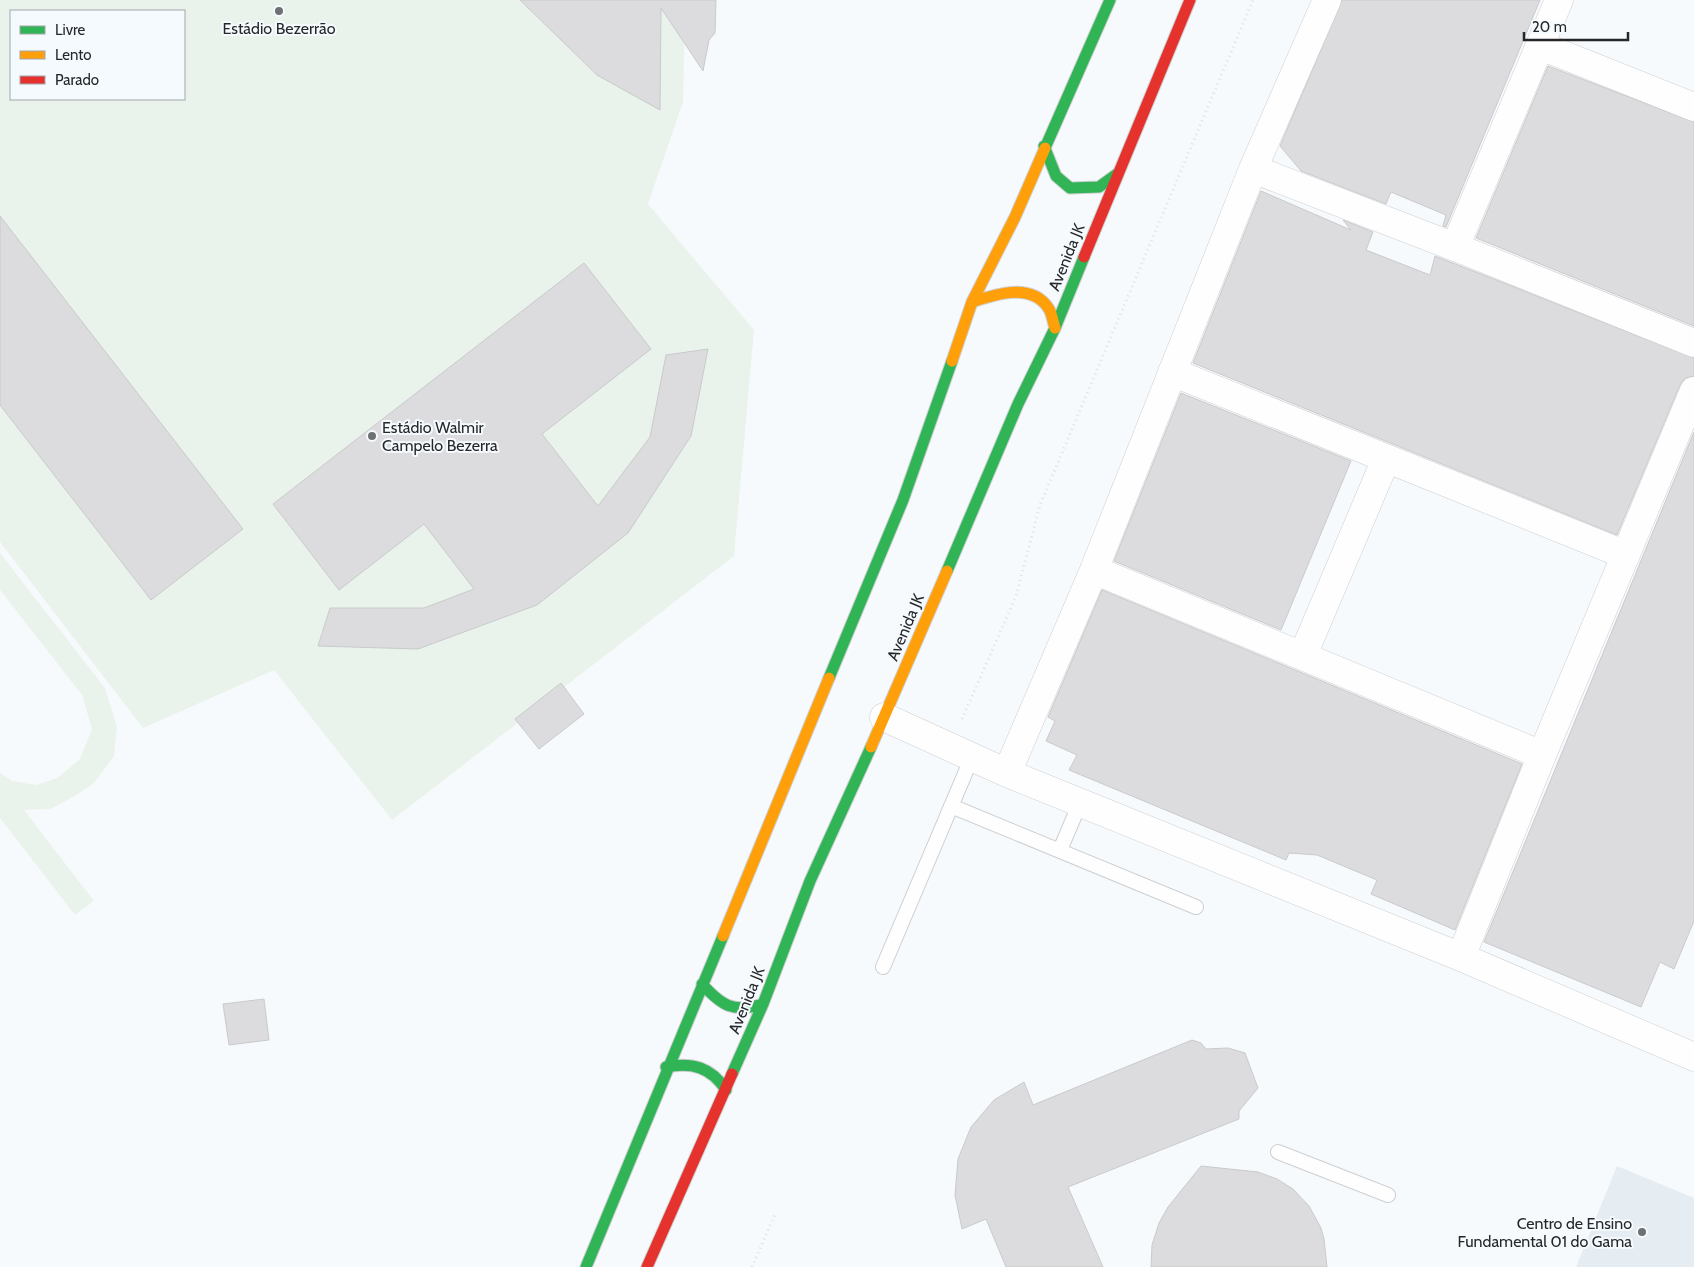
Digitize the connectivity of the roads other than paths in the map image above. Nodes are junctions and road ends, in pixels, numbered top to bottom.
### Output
1 (1110, 0) edge
2 (1190, 0) edge
3 (1328, 0) edge
4 (1559, 0) edge
5 (1541, 46) junction
6 (1694, 107) edge
7 (1044, 146) junction
8 (1253, 170) junction
9 (1117, 174) junction
10 (1454, 247) junction
11 (972, 302) junction
12 (1055, 328) junction
13 (1694, 343) edge
14 (1172, 372) junction
15 (1694, 391) edge
16 (1386, 459) junction
17 (1626, 556) junction
18 (1094, 570) junction
19 (1303, 655) junction
20 (884, 717) junction
21 (961, 752) junction
22 (1542, 755) junction
23 (1007, 772) junction
24 (1080, 803) junction
25 (951, 806) junction
26 (1060, 850) junction
27 (1196, 907) dead end
28 (1461, 957) junction
29 (883, 967) dead end
30 (702, 984) junction
31 (762, 1004) junction
32 (1694, 1057) edge
33 (666, 1067) junction
34 (726, 1090) junction
35 (1278, 1152) dead end
36 (1388, 1195) dead end
37 (586, 1267) edge
38 (647, 1267) edge

1 - 7 main road
2 - 9 main road, Avenida JK
3 - 8 street
4 - 5 street
5 - 6 street
5 - 10 street
7 - 9 main road
7 - 11 main road
8 - 10 street
8 - 14 street
9 - 12 main road, Avenida JK
10 - 13 street
11 - 12 main road
11 - 30 main road
12 - 20 main road, Avenida JK
14 - 16 street
14 - 18 street
15 - 17 street
16 - 17 street
16 - 19 street
17 - 22 street
18 - 19 street
18 - 23 street
19 - 22 street
20 - 21 street
20 - 31 main road, Avenida JK
21 - 23 street
21 - 25 lane
22 - 28 street
23 - 24 street
24 - 26 lane
24 - 28 street
25 - 26 lane
25 - 29 lane
26 - 27 lane
28 - 32 street
30 - 31 main road
30 - 33 main road
31 - 34 main road, Avenida JK
33 - 34 main road
33 - 37 main road
34 - 38 main road, Avenida JK
35 - 36 lane

